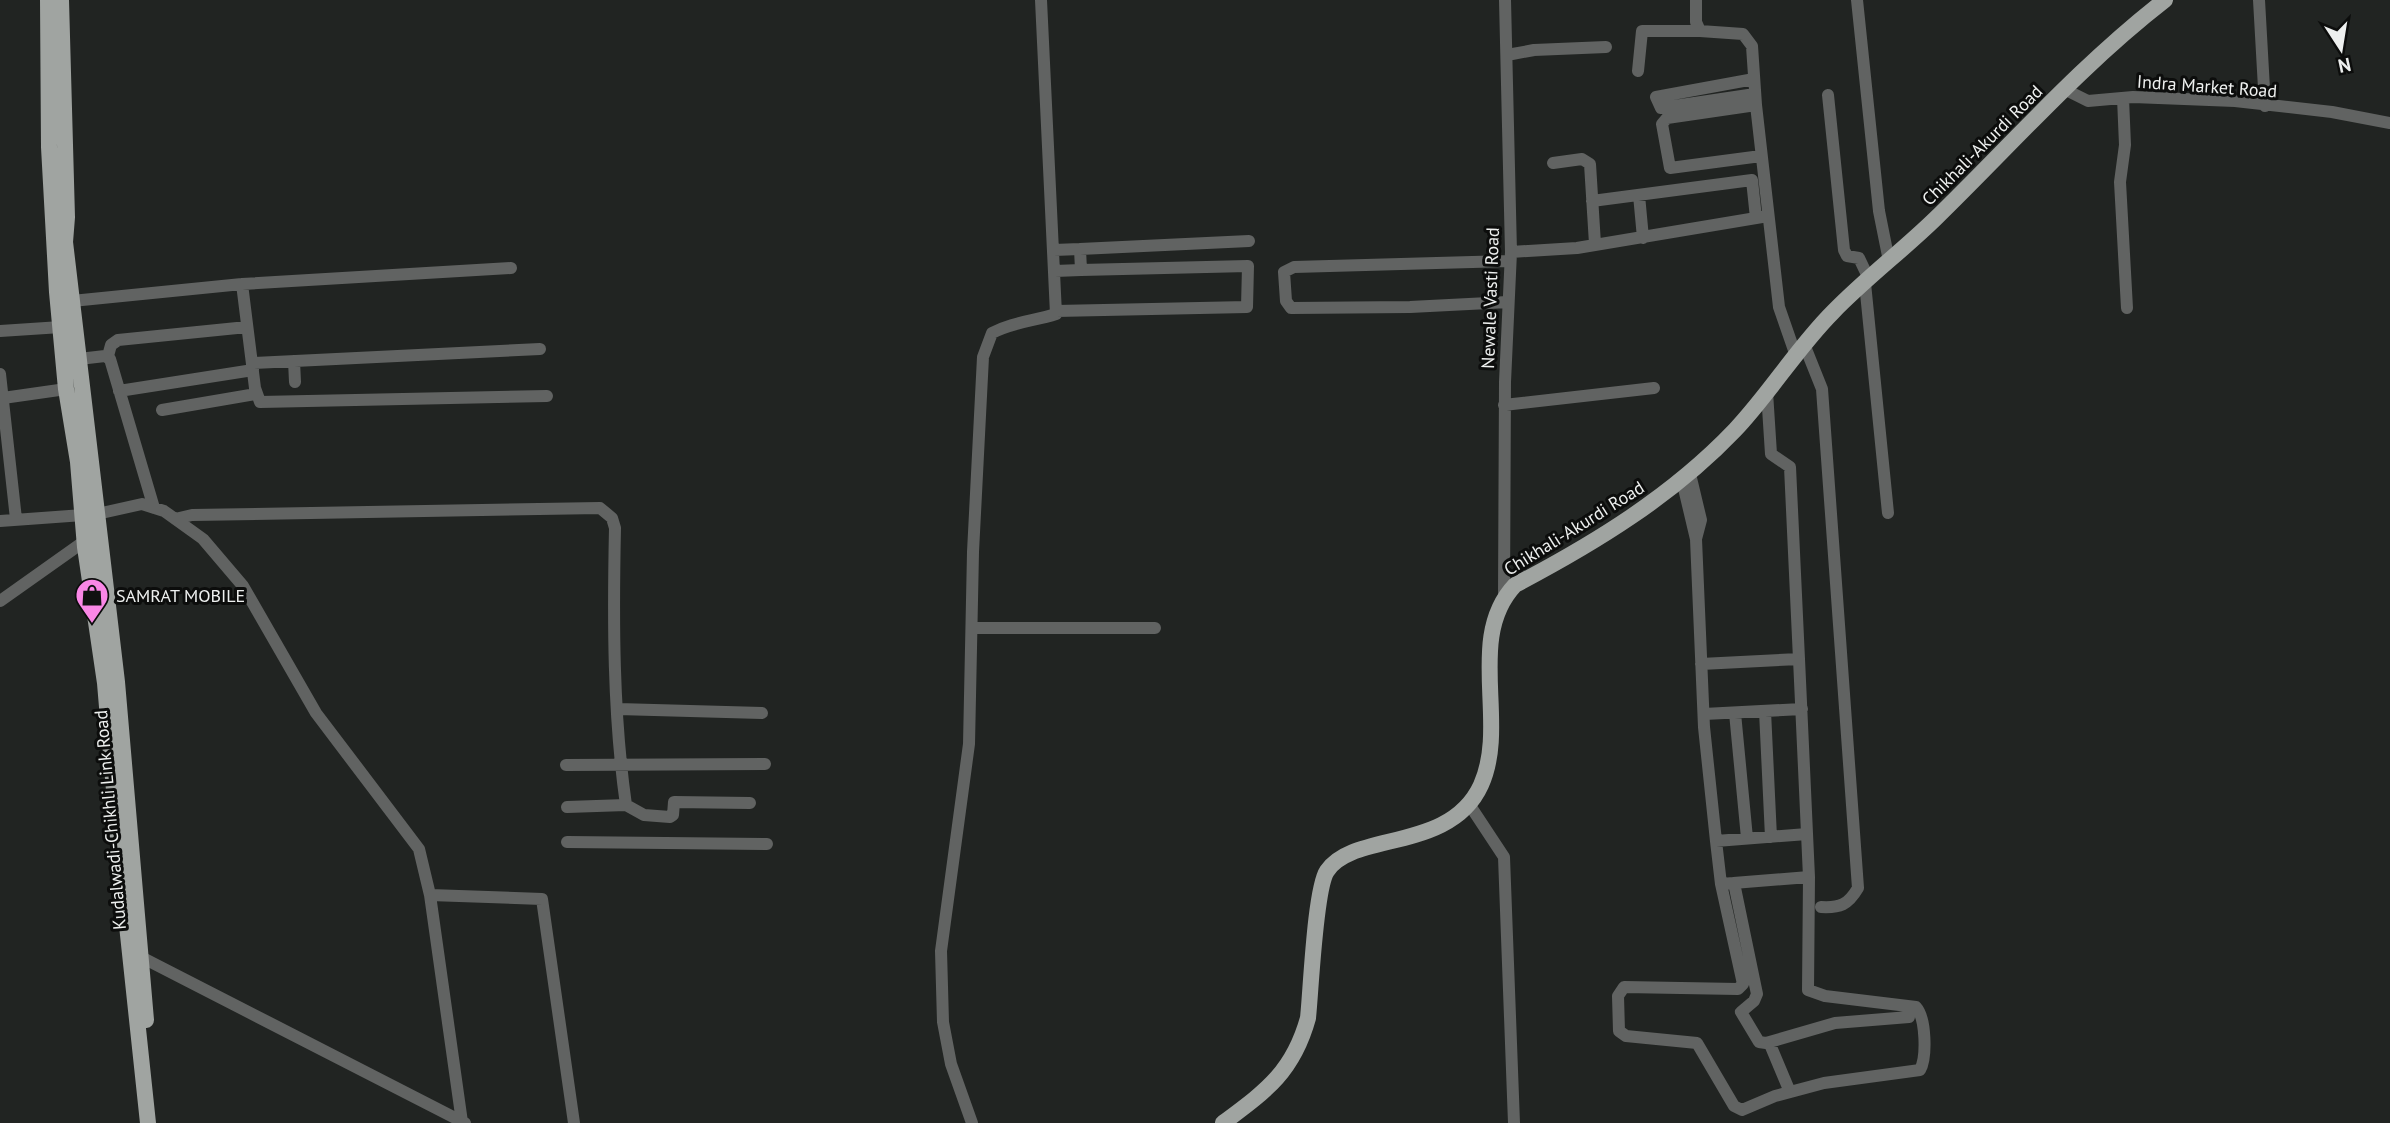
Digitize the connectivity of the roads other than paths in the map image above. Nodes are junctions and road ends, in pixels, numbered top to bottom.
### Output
1 (48, 0) edge
2 (61, 0) edge
3 (1041, 0) edge
4 (1505, 0) edge
5 (1696, 0) edge
6 (1857, 0) edge
7 (2165, 0) edge
8 (2259, 0) edge
9 (1700, 31) junction
10 (1605, 47) dead end
11 (1507, 55) junction
12 (1638, 71) dead end
13 (1754, 79) junction
14 (2066, 90) junction
15 (1828, 95) dead end
16 (2123, 98) junction
17 (1755, 99) junction
18 (2264, 106) junction
19 (2390, 123) edge
20 (1762, 156) junction
21 (1553, 163) dead end
22 (1639, 195) junction
23 (1592, 201) junction
24 (1762, 217) junction
25 (1643, 238) junction
26 (1249, 241) dead end
27 (1595, 244) junction
28 (1080, 249) junction
29 (1054, 250) junction
30 (1510, 256) junction
31 (1889, 261) junction
32 (511, 268) dead end
33 (1081, 270) junction
34 (1055, 271) junction
35 (1867, 281) junction
36 (242, 284) junction
37 (72, 301) junction
38 (1508, 302) junction
39 (2127, 308) dead end
40 (1056, 311) junction
41 (61, 327) junction
42 (247, 327) junction
43 (0, 331) edge
44 (540, 349) dead end
45 (1800, 350) junction
46 (108, 356) junction
47 (79, 359) junction
48 (294, 361) junction
49 (253, 367) junction
50 (0, 374) edge
51 (295, 382) dead end
52 (1654, 388) dead end
53 (66, 389) junction
54 (119, 391) junction
55 (1766, 392) junction
56 (256, 394) junction
57 (547, 396) dead end
58 (3, 398) junction
59 (1504, 405) junction
60 (162, 410) dead end
61 (1686, 477) junction
62 (154, 508) junction
63 (1888, 513) dead end
64 (90, 514) junction
65 (16, 519) junction
66 (175, 519) junction
67 (0, 521) edge
68 (90, 540) junction
69 (1504, 597) junction
70 (0, 601) edge
71 (972, 628) junction
72 (1155, 628) dead end
73 (1799, 659) junction
74 (1701, 664) junction
75 (618, 709) junction
76 (1802, 709) junction
77 (1765, 711) junction
78 (762, 713) dead end
79 (1735, 713) junction
80 (1704, 714) junction
81 (765, 764) dead end
82 (566, 765) dead end
83 (620, 765) junction
84 (750, 803) dead end
85 (1469, 804) junction
86 (626, 806) junction
87 (567, 807) dead end
88 (1807, 834) junction
89 (1771, 836) junction
90 (1747, 838) junction
91 (1716, 841) junction
92 (567, 842) dead end
93 (766, 844) dead end
94 (1809, 877) junction
95 (1728, 884) junction
96 (430, 895) junction
97 (1821, 907) dead end
98 (141, 957) junction
99 (1909, 1017) dead end
100 (1769, 1042) junction
101 (1790, 1092) junction
102 (463, 1122) edge
103 (148, 1123) edge
104 (158, 1123) edge
105 (573, 1123) edge
106 (972, 1123) edge
107 (1223, 1123) edge
108 (1514, 1123) edge

1 - 41 main road
2 - 37 main road
3 - 29 street
4 - 11 street, Newale Vasti Road
5 - 9 street
6 - 31 street
7 - 14 main road, Chikhali-Akurdi Road
8 - 18 street
9 - 12 street
9 - 13 street
10 - 11 street
11 - 30 street, Newale Vasti Road
13 - 17 street
13 - 17 street
14 - 16 street, Indra Market Road
14 - 31 main road, Chikhali-Akurdi Road
15 - 35 street
16 - 18 street, Indra Market Road
16 - 39 street
17 - 20 street
17 - 20 street
18 - 19 street, Indra Market Road
20 - 24 street
21 - 23 street
22 - 23 street
22 - 24 street
22 - 25 street
23 - 27 street
24 - 25 street
24 - 45 street
25 - 27 street
26 - 28 street
27 - 30 street
28 - 29 street
28 - 33 street
29 - 34 street
30 - 38 street, Newale Vasti Road
30 - 38 street
31 - 35 main road, Chikhali-Akurdi Road
32 - 36 street
33 - 34 street
33 - 40 street
34 - 40 street
35 - 45 main road, Chikhali-Akurdi Road
35 - 63 street
36 - 37 street
36 - 42 street
37 - 47 main road
38 - 59 street, Newale Vasti Road
40 - 71 street
41 - 43 street
41 - 53 main road
42 - 46 street
42 - 49 street
44 - 48 street
45 - 55 main road, Chikhali-Akurdi Road
45 - 97 street
46 - 47 street
46 - 54 street
47 - 64 main road
48 - 49 street
48 - 51 street
49 - 54 street
49 - 56 street
50 - 58 street
52 - 59 street
53 - 58 street
53 - 64 main road
54 - 62 street
55 - 61 main road, Chikhali-Akurdi Road
55 - 73 street
56 - 57 street
56 - 60 street
58 - 65 street
59 - 69 street, Newale Vasti Road
61 - 69 main road, Chikhali-Akurdi Road
61 - 74 street
62 - 64 street
62 - 66 street
64 - 65 street
64 - 68 main road, Kudalwadi-Chikhli Link Road
65 - 67 street
66 - 75 street
66 - 96 street
68 - 70 street
68 - 98 main road, Kudalwadi-Chikhli Link Road
68 - 103 main road, Kudalwadi-Chikhli Link Road
69 - 85 main road, Chikhali-Akurdi Road
71 - 72 street
71 - 106 street
73 - 74 street
73 - 76 street
74 - 80 street
75 - 78 street
75 - 83 street
76 - 77 street
76 - 88 street
77 - 79 street
77 - 89 street
79 - 80 street
79 - 90 street
80 - 91 street
81 - 83 street
82 - 83 street
83 - 86 street
84 - 86 street
85 - 107 main road
85 - 108 street
86 - 87 street
88 - 89 street
88 - 94 street
89 - 90 street
90 - 91 street
91 - 95 street
92 - 93 street
94 - 95 street
94 - 101 street
95 - 100 street
95 - 101 street
96 - 102 street
96 - 105 street
98 - 102 street
98 - 104 main road, Kudalwadi-Chikhli Link Road
99 - 100 street
100 - 101 street

